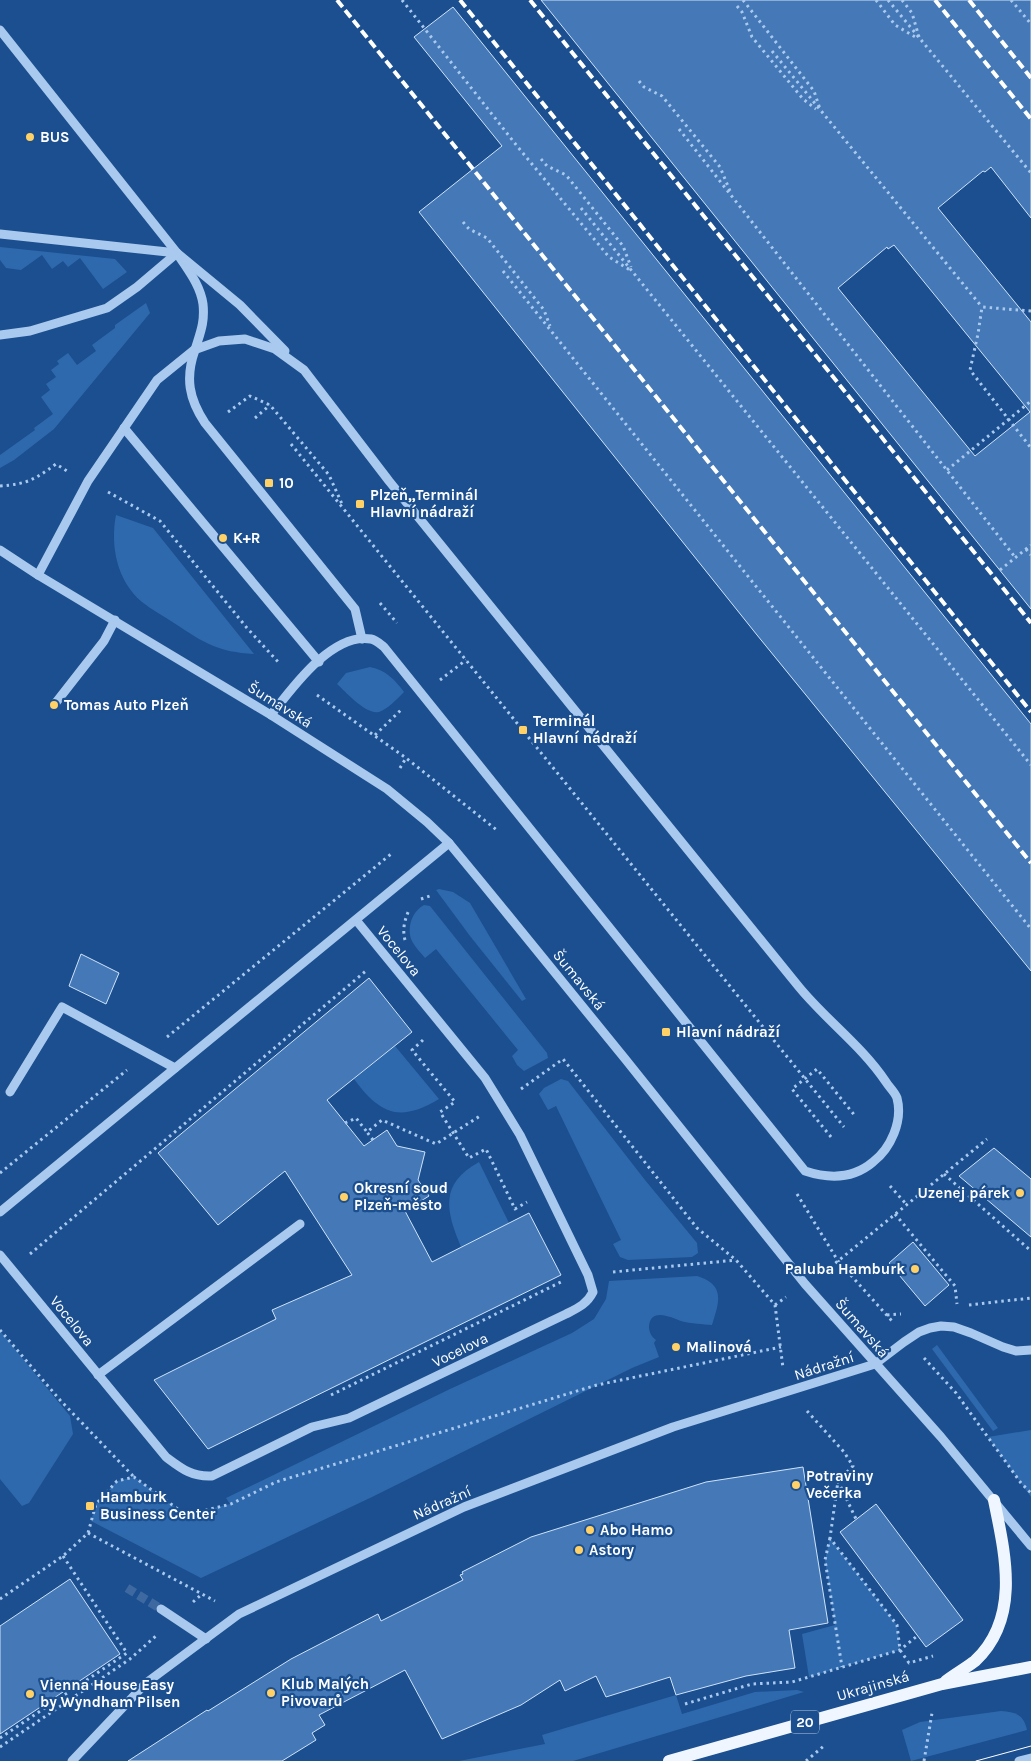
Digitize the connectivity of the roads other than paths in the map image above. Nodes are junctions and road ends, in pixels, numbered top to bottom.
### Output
1 (0, 30) edge
2 (0, 234) edge
3 (177, 252) junction
4 (0, 335) edge
5 (194, 350) junction
6 (304, 370) junction
7 (124, 428) junction
8 (0, 550) edge
9 (38, 575) junction
10 (115, 620) junction
11 (362, 639) junction
12 (318, 662) junction
13 (54, 705) dead end
14 (271, 715) junction
15 (449, 843) junction
16 (356, 920) junction
17 (175, 1068) junction
18 (10, 1092) dead end
19 (0, 1212) edge
20 (300, 1224) dead end
21 (0, 1255) edge
22 (1031, 1350) edge
23 (875, 1364) junction
24 (98, 1375) junction
25 (994, 1500) junction
26 (1031, 1546) edge
27 (161, 1609) tunnel mouth
28 (206, 1639) junction
29 (1031, 1667) edge
30 (942, 1684) junction
31 (1031, 1758) edge
32 (72, 1761) edge
33 (669, 1761) edge
34 (1019, 1761) edge

1 - 3 street
2 - 3 street
3 - 4 street
3 - 5 street
3 - 6 street
5 - 6 street
5 - 7 street
5 - 11 street
6 - 11 street
7 - 9 street
7 - 12 street
8 - 9 street, Šumavská
9 - 10 street, Šumavská
10 - 13 street
10 - 14 street, Šumavská
11 - 12 street
12 - 14 street
14 - 15 street, Šumavská
15 - 16 street, Vocelova
15 - 23 street, Šumavská
16 - 17 street, Vocelova
16 - 24 street, Vocelova
17 - 18 street
17 - 19 street, Vocelova
20 - 24 street
21 - 24 street, Vocelova
22 - 23 street, Nádražní
23 - 25 street, Šumavská
23 - 28 street, Nádražní
25 - 26 street, Šumavská
25 - 30 main road
27 - 28 street
28 - 32 street, Nádražní
29 - 30 main road, Ukrajinská / 20
30 - 33 main road, Ukrajinská / 20
31 - 34 street

